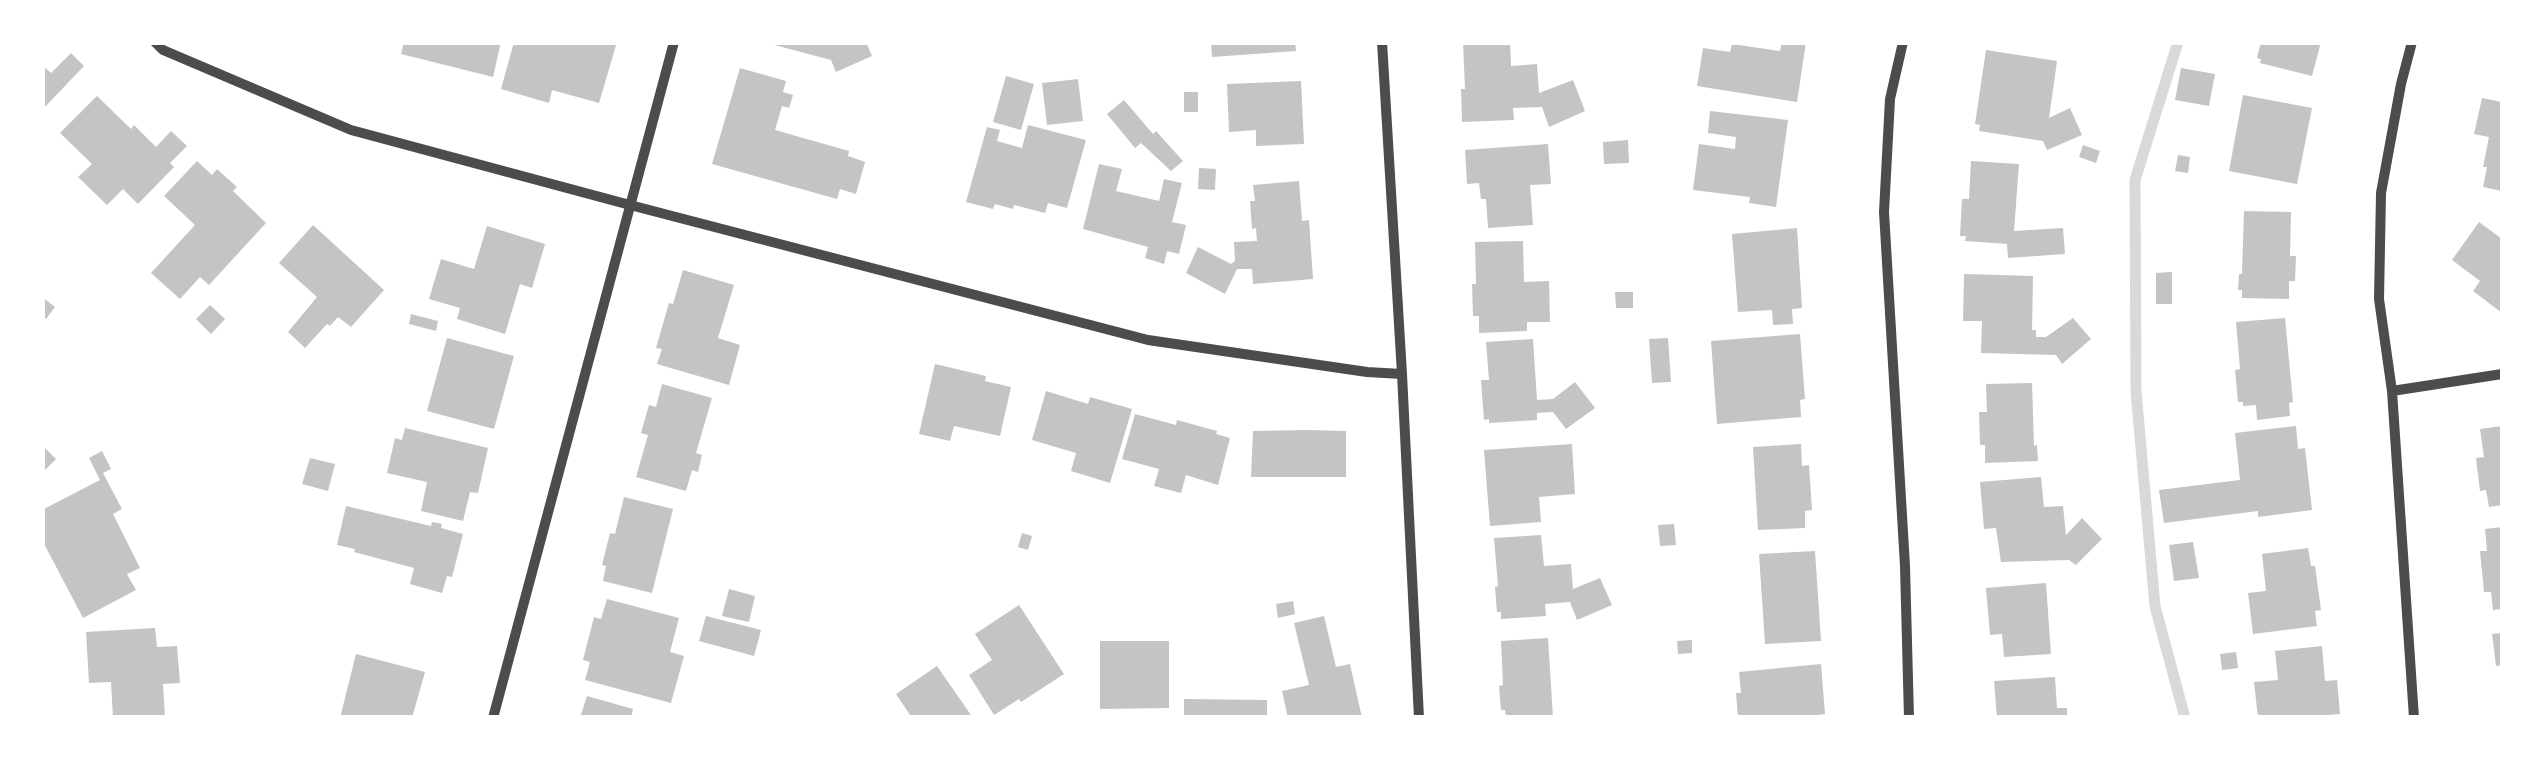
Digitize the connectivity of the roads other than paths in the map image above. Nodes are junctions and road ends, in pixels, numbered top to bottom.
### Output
1 (154, 42) edge
2 (674, 42) edge
3 (1382, 42) edge
4 (1903, 42) edge
5 (2412, 42) edge
6 (630, 204) junction
7 (1402, 374) junction
8 (2502, 374) edge
9 (2392, 390) junction
10 (493, 718) edge
11 (1419, 718) edge
12 (1909, 718) edge
13 (2414, 718) edge

1 - 6 street
2 - 6 street
3 - 7 street
4 - 12 street
5 - 9 street
6 - 7 street
6 - 10 street
7 - 11 street
8 - 9 street
9 - 13 street

